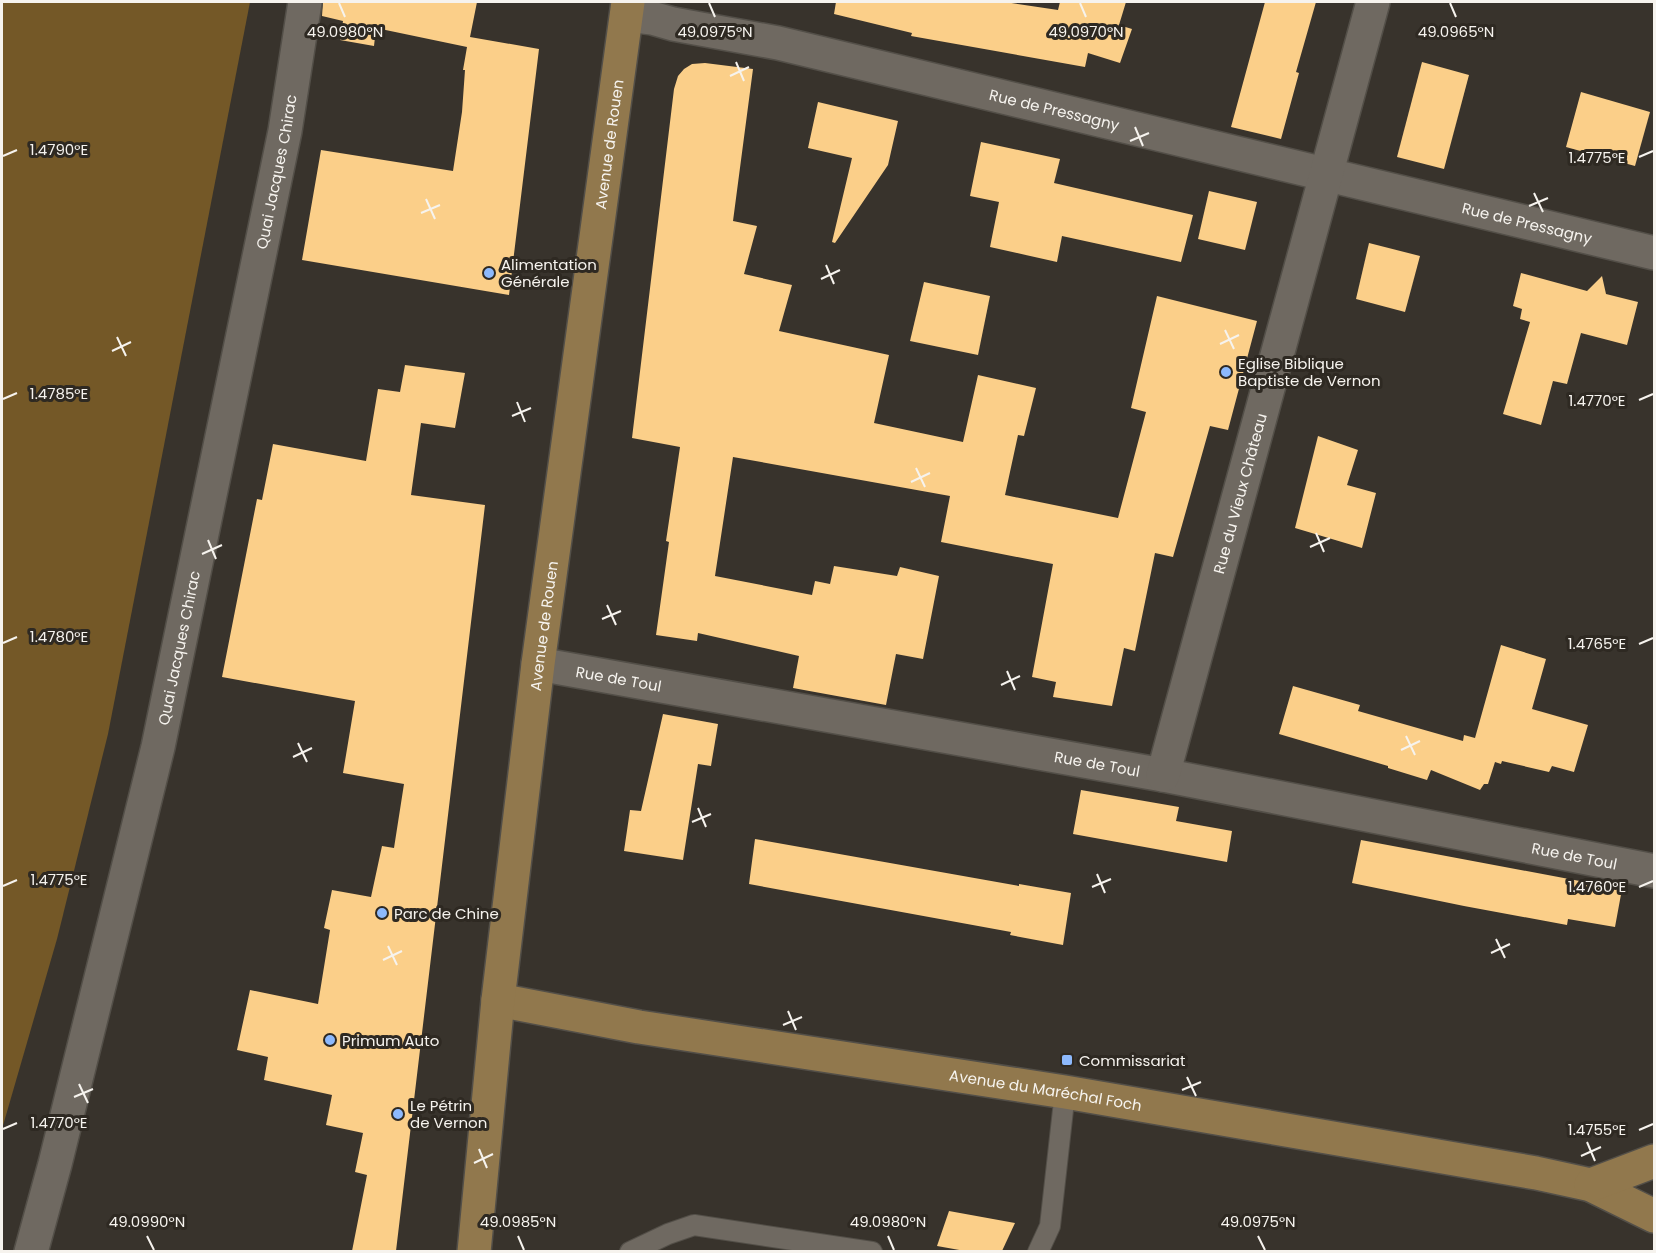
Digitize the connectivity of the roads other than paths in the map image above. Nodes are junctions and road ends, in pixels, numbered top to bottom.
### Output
1 (305, 2) edge
2 (1373, 2) edge
3 (628, 8) edge
4 (1326, 174) junction
5 (1654, 253) edge
6 (538, 664) junction
7 (1162, 775) junction
8 (1654, 871) edge
9 (498, 1000) junction
10 (1065, 1092) junction
11 (1654, 1161) edge
12 (1591, 1185) junction
13 (1654, 1216) edge
14 (31, 1251) edge
15 (474, 1251) edge
16 (630, 1251) edge
17 (872, 1251) edge
18 (1038, 1251) edge

1 - 14 street, Quai Jacques Chirac
2 - 4 street, Rue du Vieux Château
3 - 4 street, Rue de Pressagny
3 - 6 main road, Avenue de Rouen
4 - 5 street, Rue de Pressagny
4 - 7 street, Rue du Vieux Château
6 - 7 street, Rue de Toul
6 - 9 main road, Avenue de Rouen
7 - 8 street, Rue de Toul
9 - 10 main road, Avenue du Maréchal Foch
9 - 15 main road, Avenue de Rouen
10 - 12 main road, Avenue du Maréchal Foch
10 - 18 lane
11 - 12 main road
12 - 13 main road, Avenue du Maréchal Foch
16 - 17 lane

